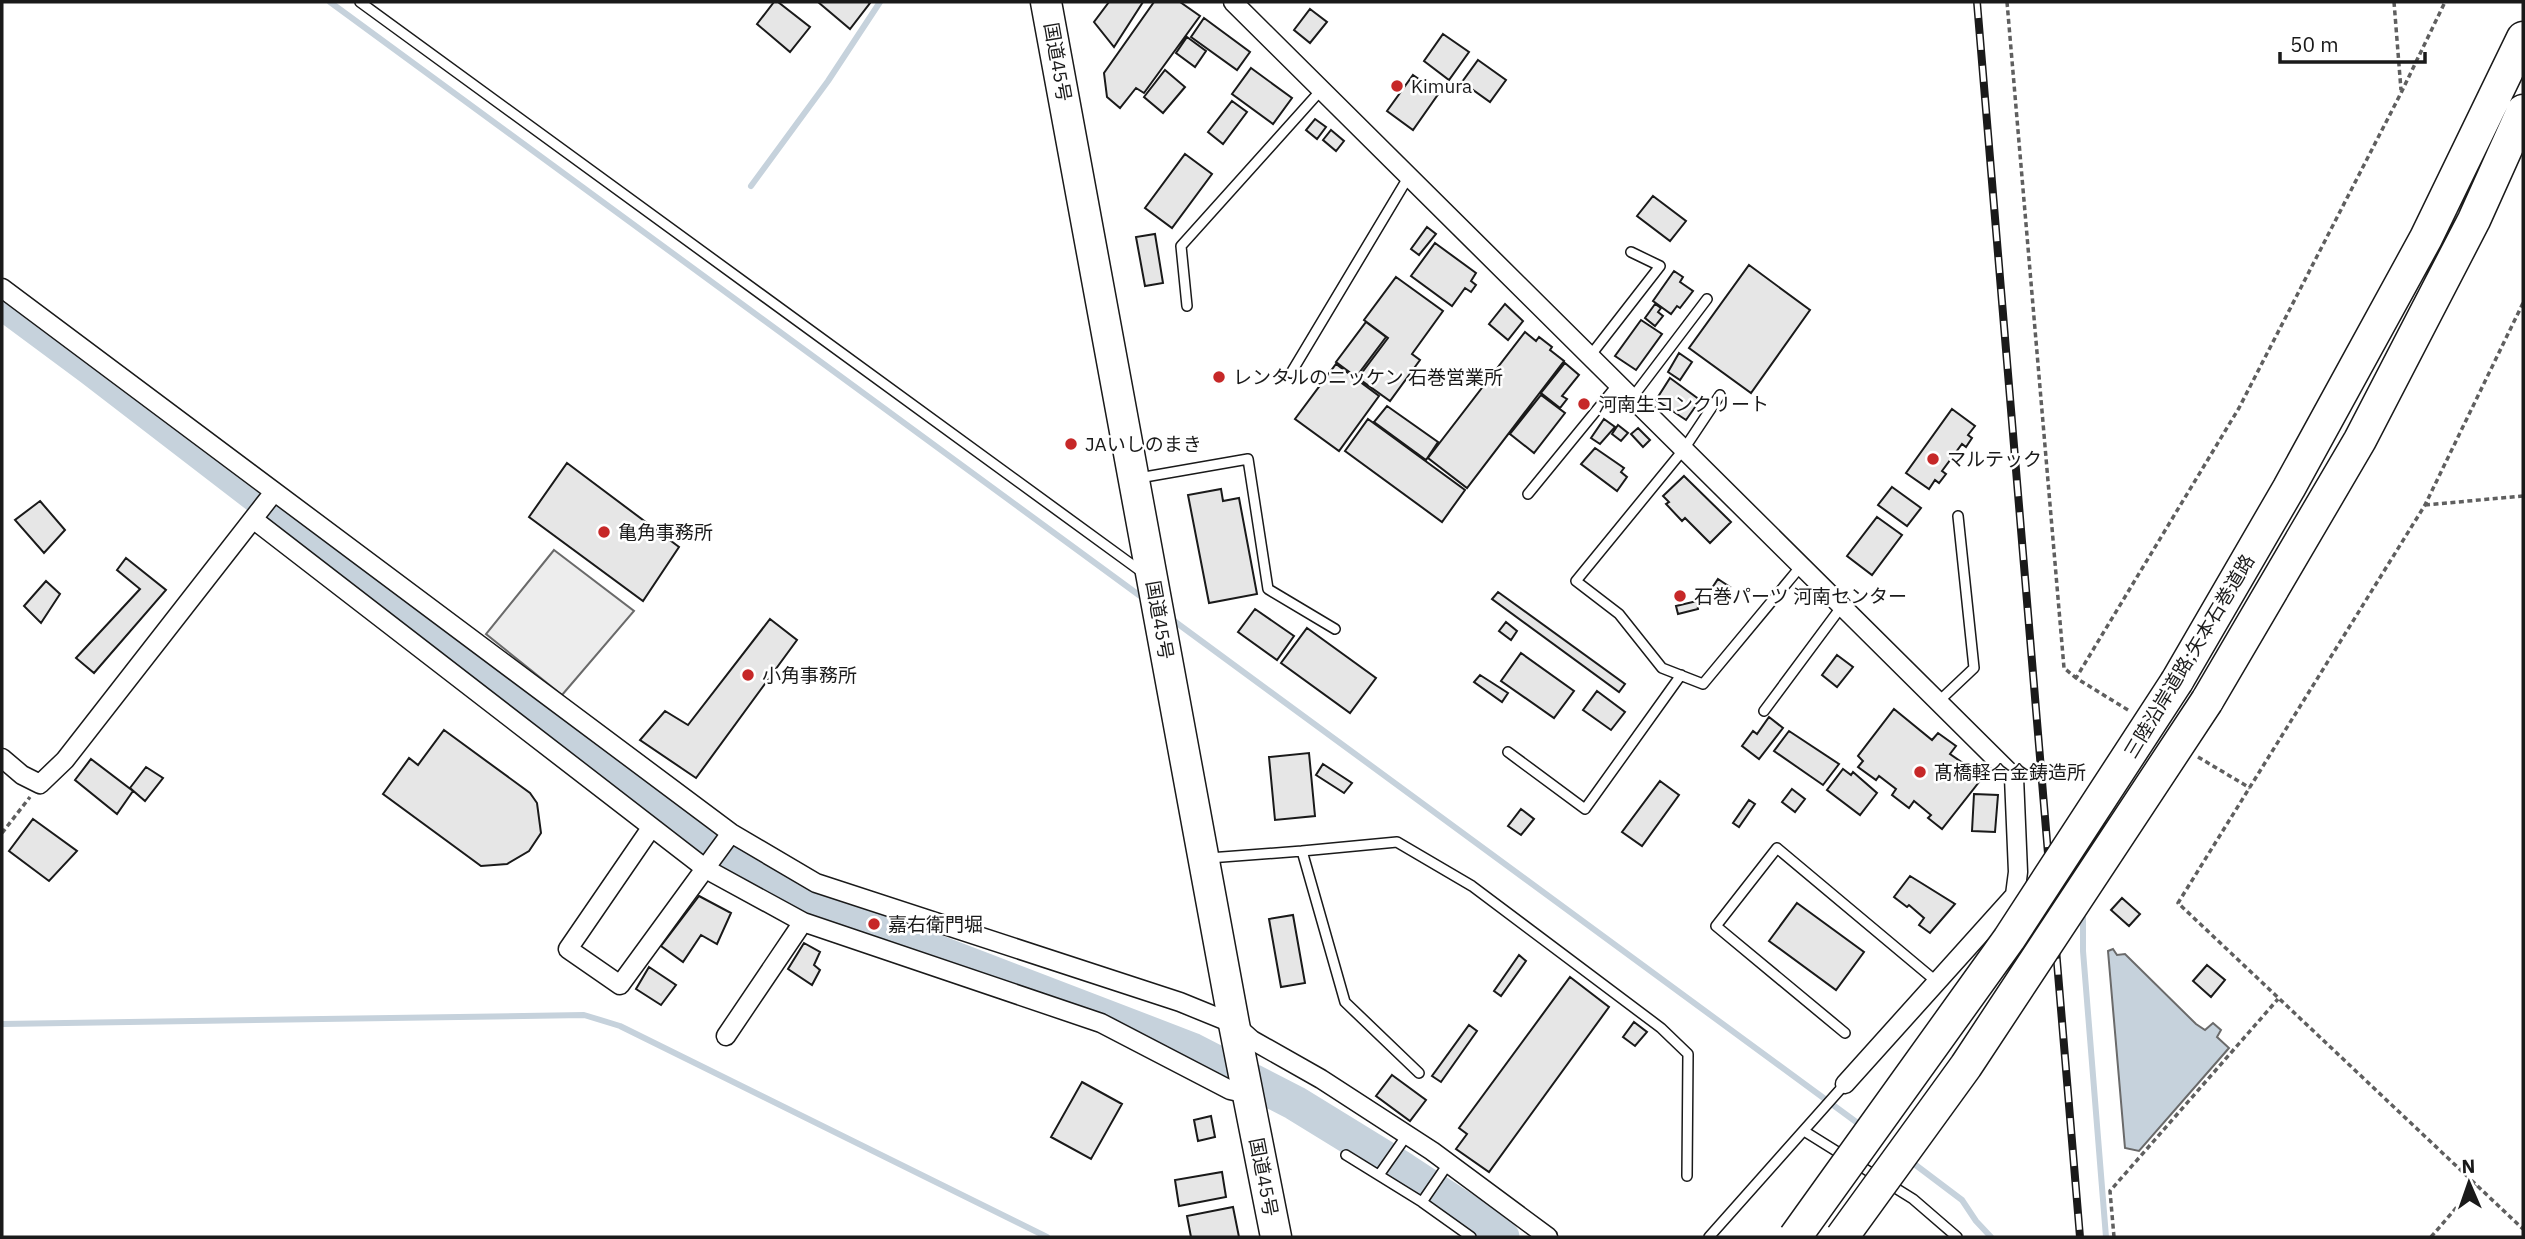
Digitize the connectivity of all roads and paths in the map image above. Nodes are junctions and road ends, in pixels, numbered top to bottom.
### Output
1 (360, 2) edge
2 (1046, 2) edge
3 (1233, 2) edge
4 (2007, 2) edge
5 (2394, 2) edge
6 (2445, 2) edge
7 (2523, 38) edge
8 (1322, 89) junction
9 (2402, 93) junction
10 (2523, 111) edge
11 (1409, 176) junction
12 (1631, 253) dead end
13 (2, 288) edge
14 (1707, 299) dead end
15 (2523, 303) edge
16 (1187, 306) dead end
17 (1590, 356) junction
18 (1291, 373) dead end
19 (1618, 384) junction
20 (1720, 395) dead end
21 (1632, 398) junction
22 (1684, 449) junction
23 (1134, 479) junction
24 (274, 492) junction
25 (1528, 494) dead end
26 (2523, 496) edge
27 (2425, 505) junction
28 (255, 516) junction
29 (1958, 516) dead end
30 (1801, 566) junction
31 (1154, 586) junction
32 (1842, 606) junction
33 (1335, 629) dead end
34 (1681, 675) junction
35 (2076, 678) junction
36 (1938, 702) junction
37 (1764, 711) dead end
38 (2132, 713) dead end
39 (2188, 751) dead end
40 (1508, 752) dead end
41 (2, 758) edge
42 (40, 784) junction
43 (2250, 788) junction
44 (651, 828) junction
45 (2, 833) edge
46 (731, 834) junction
47 (1302, 851) junction
48 (1204, 860) junction
49 (706, 869) junction
50 (803, 922) junction
51 (1937, 982) junction
52 (2277, 999) junction
53 (1234, 1025) junction
54 (1845, 1033) dead end
55 (726, 1036) dead end
56 (1419, 1073) dead end
57 (1845, 1084) joint
58 (1248, 1094) junction
59 (1804, 1131) junction
60 (1407, 1136) junction
61 (1346, 1155) dead end
62 (1448, 1165) junction
63 (1379, 1175) junction
64 (1687, 1176) dead end
65 (2476, 1185) junction
66 (1422, 1202) junction
67 (2523, 1229) edge
68 (1276, 1237) edge
69 (1471, 1237) edge
70 (1548, 1237) edge
71 (1709, 1237) edge
72 (1795, 1237) edge
73 (1842, 1237) edge
74 (1957, 1237) edge
75 (2114, 1237) edge
76 (2431, 1237) edge

1 - 31 lane
2 - 23 highway, 国道45号
3 - 8 street
4 - 35 path
5 - 9 path
6 - 9 path
7 - 72 highway, 三陸沿岸道路;矢本石巻道路, bridge
8 - 11 street
8 - 16 lane
9 - 35 path
10 - 73 highway, 三陸沿岸道路;矢本石巻道路, bridge
11 - 17 street
11 - 18 lane
12 - 17 lane
13 - 24 street
14 - 21 lane
15 - 27 path
17 - 19 street
19 - 21 street
19 - 25 lane
20 - 22 lane
21 - 22 street
22 - 30 street
22 - 34 lane
23 - 31 highway, 国道45号
23 - 33 lane
24 - 28 street
24 - 46 street
26 - 27 path
27 - 43 path
28 - 42 street
28 - 44 street
29 - 36 lane
30 - 32 street
30 - 34 lane
31 - 48 highway, 国道45号
32 - 36 street
32 - 37 lane
34 - 40 lane
35 - 38 path
36 - 51 street
39 - 43 path
41 - 42 street
42 - 45 path
43 - 52 path
44 - 49 street
44 - 49 street
46 - 49 street
46 - 53 street
47 - 48 lane
47 - 56 lane
47 - 64 lane
48 - 53 highway, 国道45号
49 - 50 street
50 - 55 street
50 - 58 street
51 - 54 lane
51 - 57 street
52 - 65 path
52 - 75 path
53 - 58 highway, 国道45号
53 - 60 street
57 - 59 lane
58 - 68 highway, 国道45号
59 - 71 lane
59 - 74 lane
60 - 62 street
60 - 63 lane
61 - 63 lane
62 - 66 lane
62 - 70 street
63 - 66 lane
65 - 67 path
65 - 76 path
66 - 69 lane

